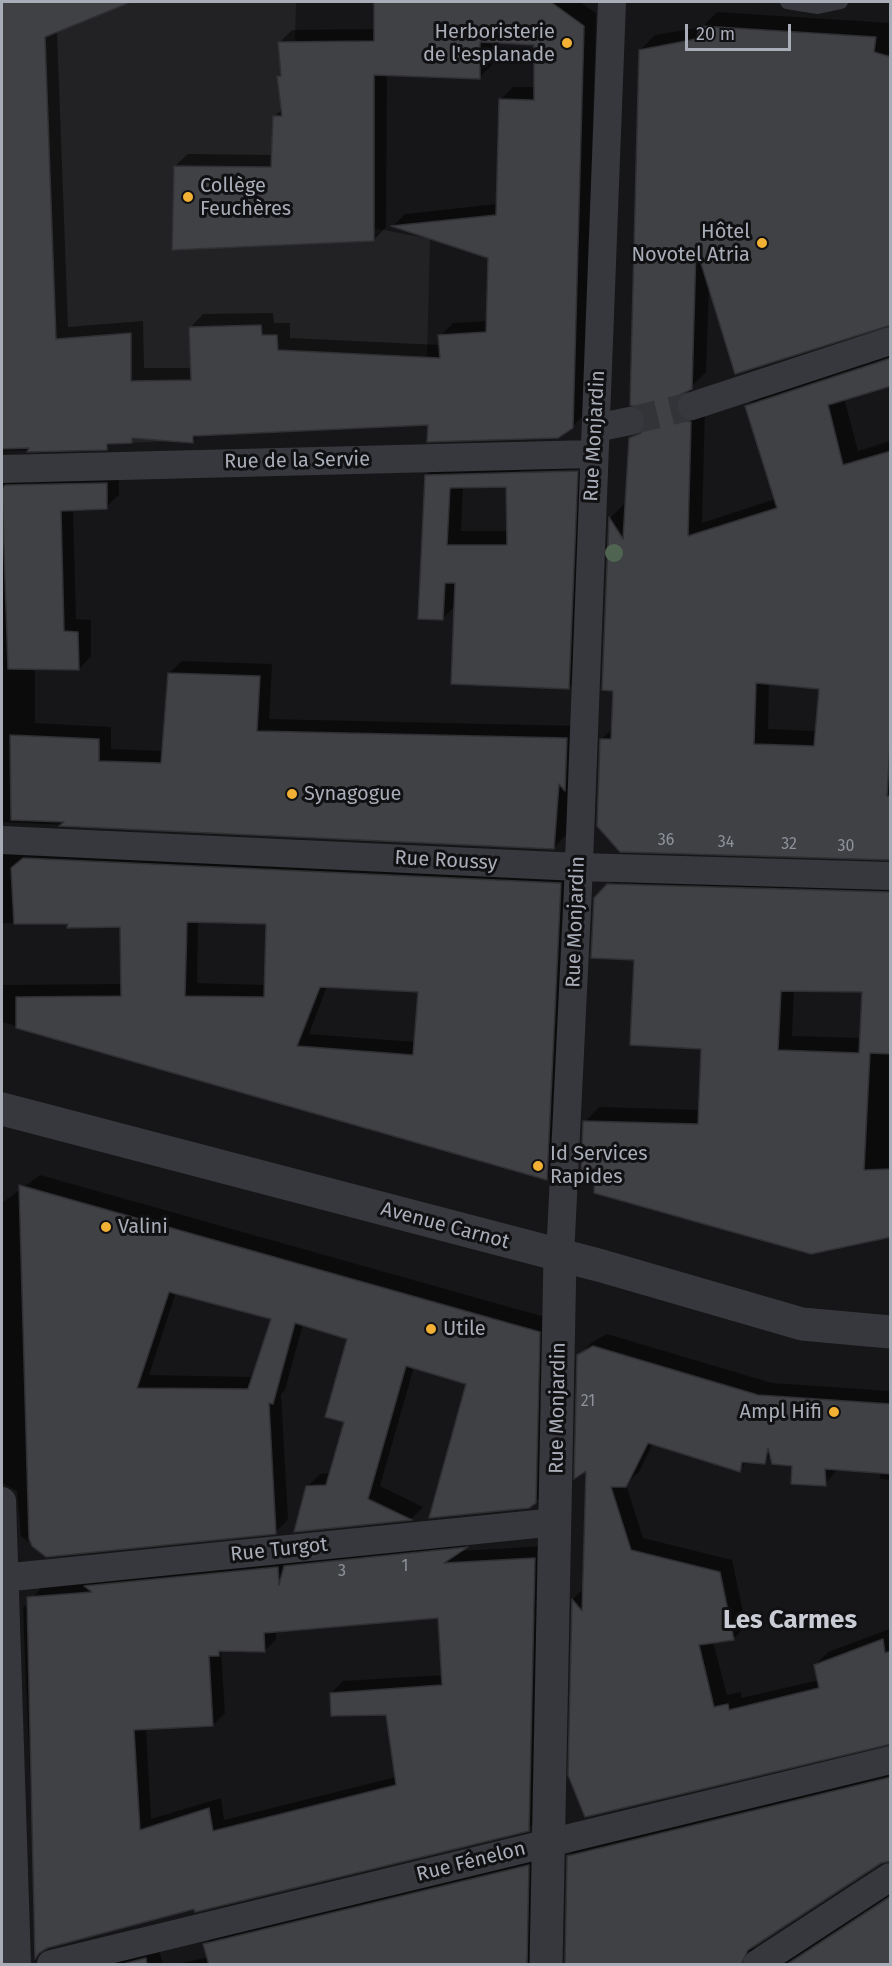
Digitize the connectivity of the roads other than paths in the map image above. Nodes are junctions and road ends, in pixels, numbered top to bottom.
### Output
1 (612, 2) edge
2 (787, 2) edge
3 (841, 2) edge
4 (891, 341) edge
5 (692, 406) tunnel mouth
6 (630, 421) tunnel mouth
7 (595, 441) junction
8 (2, 469) edge
9 (2, 840) edge
10 (579, 867) junction
11 (891, 876) edge
12 (2, 1109) edge
13 (560, 1257) junction
14 (891, 1332) edge
15 (2, 1501) edge
16 (556, 1522) junction
17 (2, 1578) edge
18 (891, 1760) edge
19 (550, 1843) junction
20 (891, 1876) edge
21 (17, 1965) edge
22 (51, 1965) edge
23 (546, 1965) edge
24 (757, 1965) edge

1 - 7 street, Rue Monjardin
2 - 3 lane
4 - 5 street
6 - 7 street, Rue de la Servie
7 - 8 street, Rue de la Servie
7 - 10 street, Rue Monjardin
9 - 10 street, Rue Roussy
10 - 11 street, Rue Roussy
10 - 13 street, Rue Monjardin
12 - 13 street, Avenue Carnot
13 - 14 street, Avenue Carnot
13 - 16 street, Rue Monjardin
15 - 17 street
16 - 17 street, Rue Turgot
16 - 19 street, Rue Monjardin
17 - 21 street
18 - 19 street, Rue Fénelon
19 - 22 street, Rue Fénelon
19 - 23 street, Rue Monjardin
20 - 24 street

